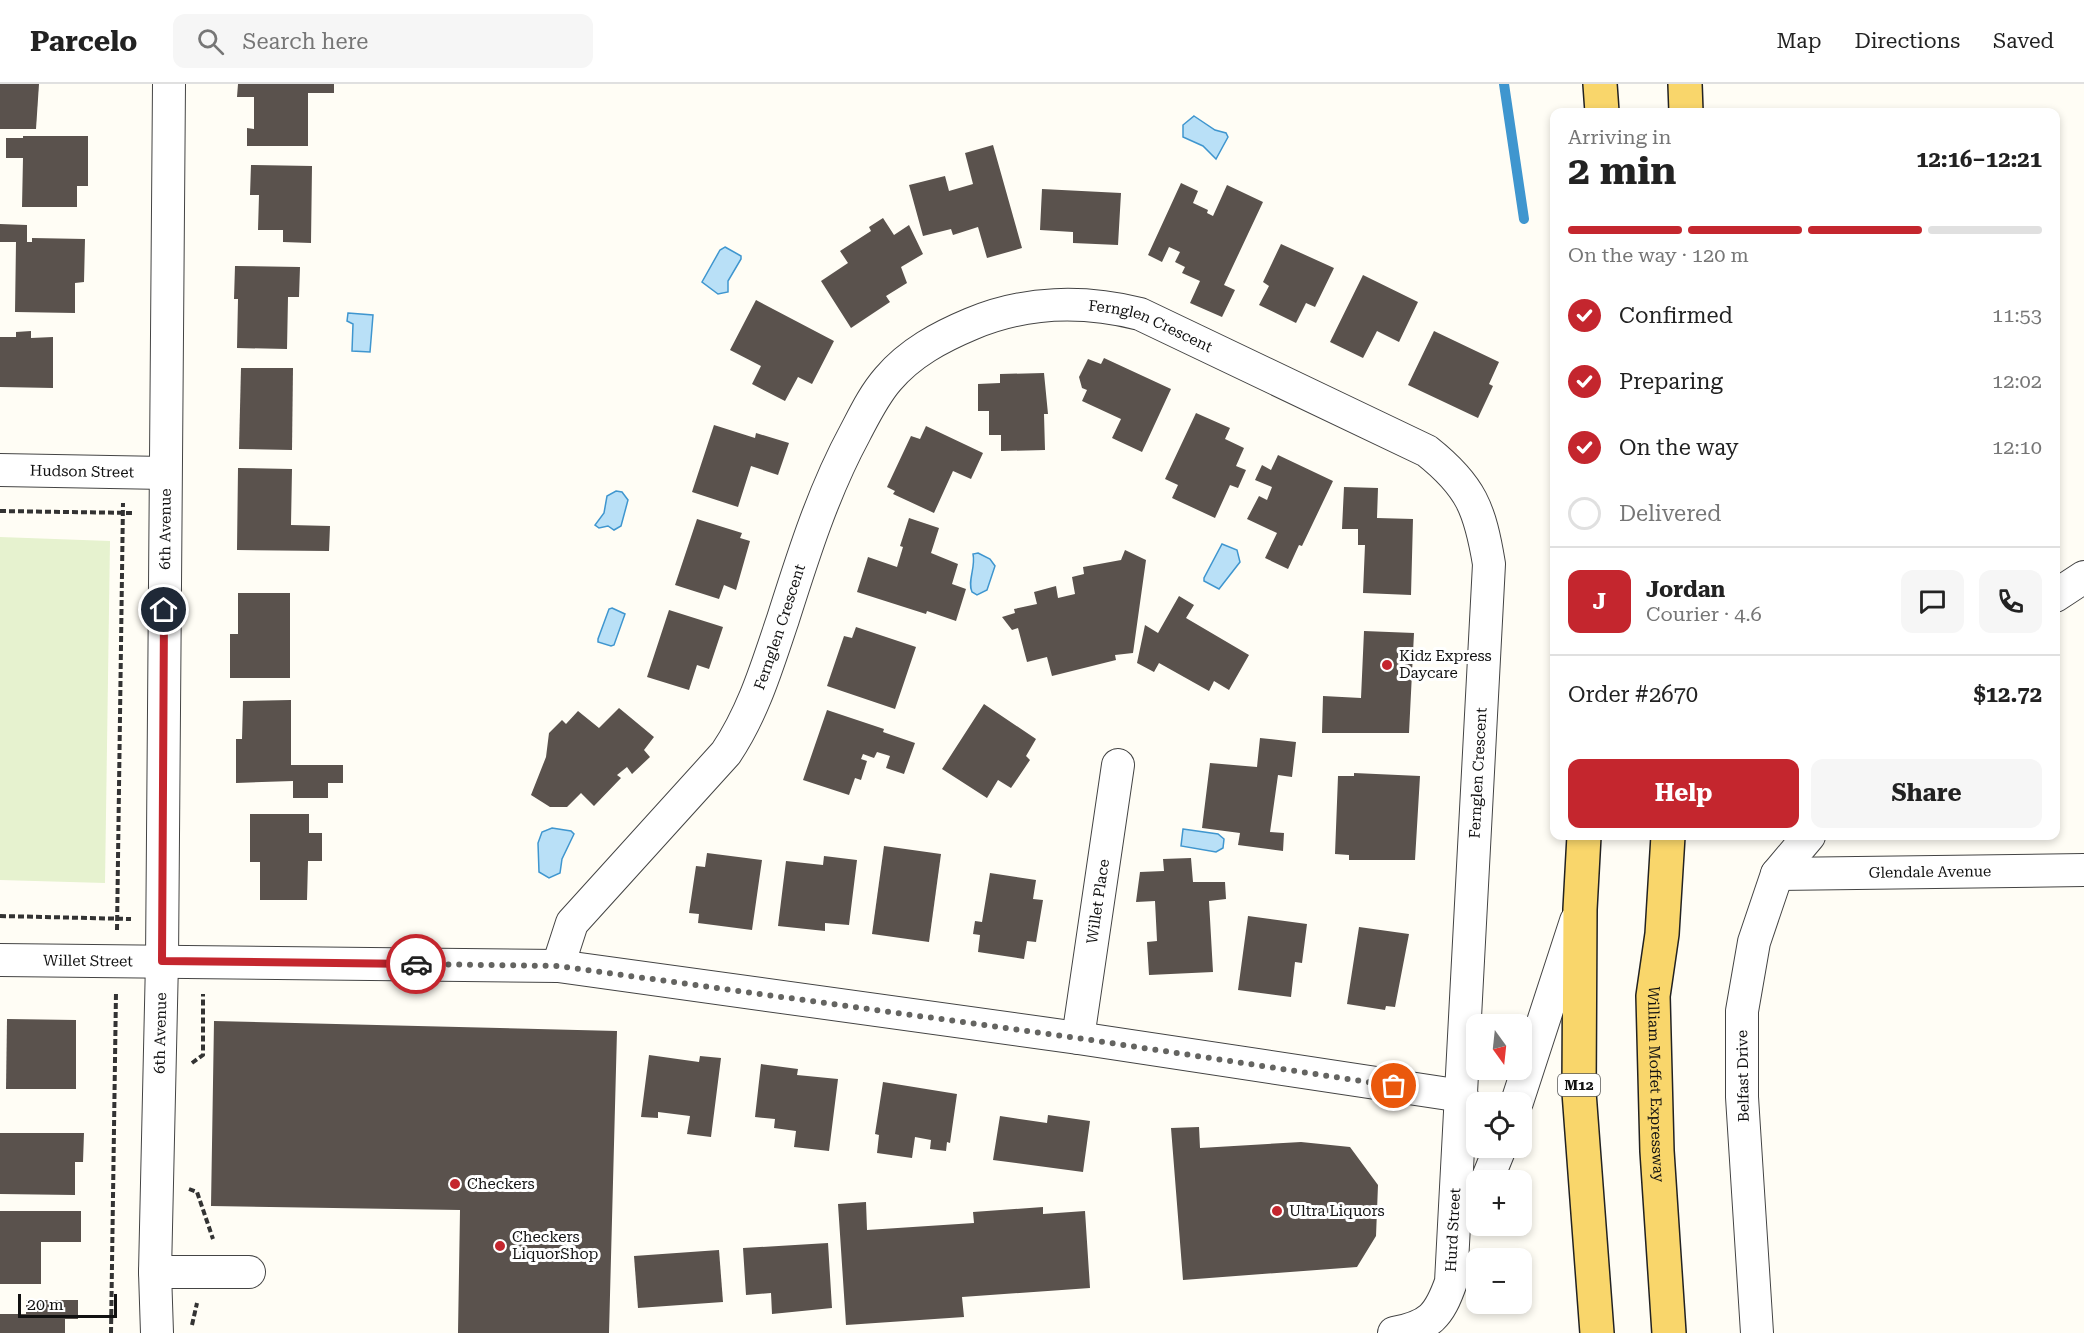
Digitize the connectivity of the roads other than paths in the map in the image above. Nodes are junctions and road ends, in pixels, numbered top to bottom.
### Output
1 (169, 84) edge
2 (1600, 84) edge
3 (1685, 84) edge
4 (1602, 108) edge
5 (1686, 108) edge
6 (0, 470) edge
7 (165, 472) junction
8 (2084, 577) edge
9 (2060, 593) edge
10 (1118, 765) dead end
11 (1584, 840) edge
12 (1668, 840) edge
13 (1806, 840) edge
14 (2084, 870) edge
15 (1778, 874) junction
16 (1580, 909) junction
17 (0, 960) edge
18 (162, 961) junction
19 (558, 966) junction
20 (1078, 1038) junction
21 (1520, 1092) edge
22 (1462, 1096) junction
23 (1467, 1236) edge
24 (154, 1272) junction
25 (249, 1272) dead end
26 (1451, 1282) junction
27 (1593, 1301) junction
28 (157, 1333) edge
29 (1394, 1333) edge
30 (1587, 1333) edge
31 (1597, 1333) edge
32 (1669, 1333) edge
33 (1757, 1333) edge

1 - 7 street, 6th Avenue
2 - 4 main road
3 - 5 main road
6 - 7 street, Hudson Street
7 - 18 street, 6th Avenue
8 - 9 street
10 - 20 street, Willet Place
11 - 16 main road, M12
12 - 32 main road, William Moffet Expressway
13 - 15 street, Belfast Drive
14 - 15 street, Glendale Avenue
15 - 33 street, Belfast Drive
16 - 21 street
16 - 27 main road, M12
17 - 18 street, Willet Street
18 - 19 street, Willet Street
18 - 24 street, 6th Avenue
19 - 20 street, Willet Street
19 - 22 street, Fernglen Crescent
20 - 22 street, Willet Street
22 - 26 street, Hurd Street
23 - 26 street
24 - 25 street
24 - 28 street, 6th Avenue
26 - 29 street, Hurd Street
27 - 30 main road
27 - 31 main road, M12

